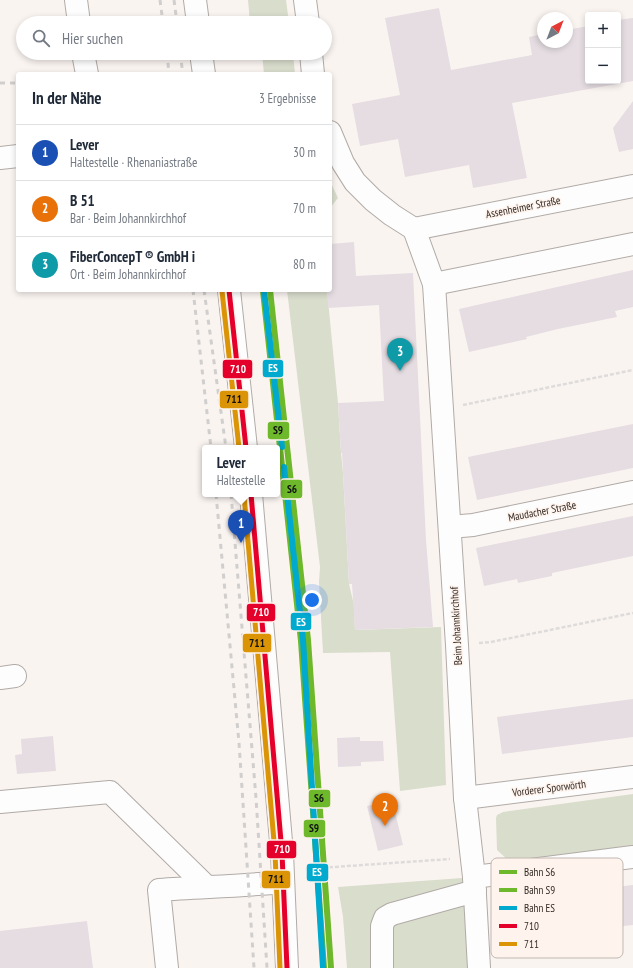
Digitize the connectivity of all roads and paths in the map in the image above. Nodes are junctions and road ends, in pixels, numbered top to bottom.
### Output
1 (76, 0) edge
2 (195, 0) edge
3 (305, 0) edge
4 (78, 16) edge
5 (197, 16) edge
6 (307, 16) edge
7 (85, 60) edge
8 (202, 60) edge
9 (312, 60) edge
10 (86, 72) edge
11 (204, 72) edge
12 (313, 72) edge
13 (332, 137) edge
14 (16, 156) edge
15 (0, 158) edge
16 (633, 186) edge
17 (414, 229) junction
18 (633, 244) edge
19 (434, 284) junction
20 (229, 292) edge
21 (633, 370) edge
22 (442, 409) junction
23 (246, 445) edge
24 (633, 492) edge
25 (251, 497) edge
26 (450, 528) junction
27 (633, 613) edge
28 (491, 642) dead end
29 (633, 777) edge
30 (465, 798) junction
31 (0, 802) edge
32 (633, 857) edge
33 (623, 858) edge
34 (300, 869) dead end
35 (491, 873) edge
36 (474, 875) junction
37 (283, 882) junction
38 (207, 886) junction
39 (167, 968) edge
40 (287, 968) edge
41 (382, 968) edge
42 (479, 968) edge

1 - 4 street
2 - 5 street
3 - 6 street
7 - 10 street
8 - 11 street
9 - 12 street
13 - 17 street
14 - 15 street
16 - 17 street, Assenheimer Straße
17 - 19 street, Beim Johannkirchhof
18 - 19 street
19 - 22 street, Beim Johannkirchhof
20 - 23 street
21 - 22 path
22 - 26 street, Beim Johannkirchhof
24 - 26 street, Maudacher Straße
25 - 37 street
26 - 30 street, Beim Johannkirchhof
27 - 28 path
29 - 30 street, Vorderer Sporwörth
30 - 36 street, Beim Johannkirchhof
31 - 38 street
32 - 33 street
34 - 36 path
35 - 36 street
36 - 41 street
36 - 42 street, Beim Johannkirchhof
37 - 38 street
37 - 40 street
38 - 39 street

